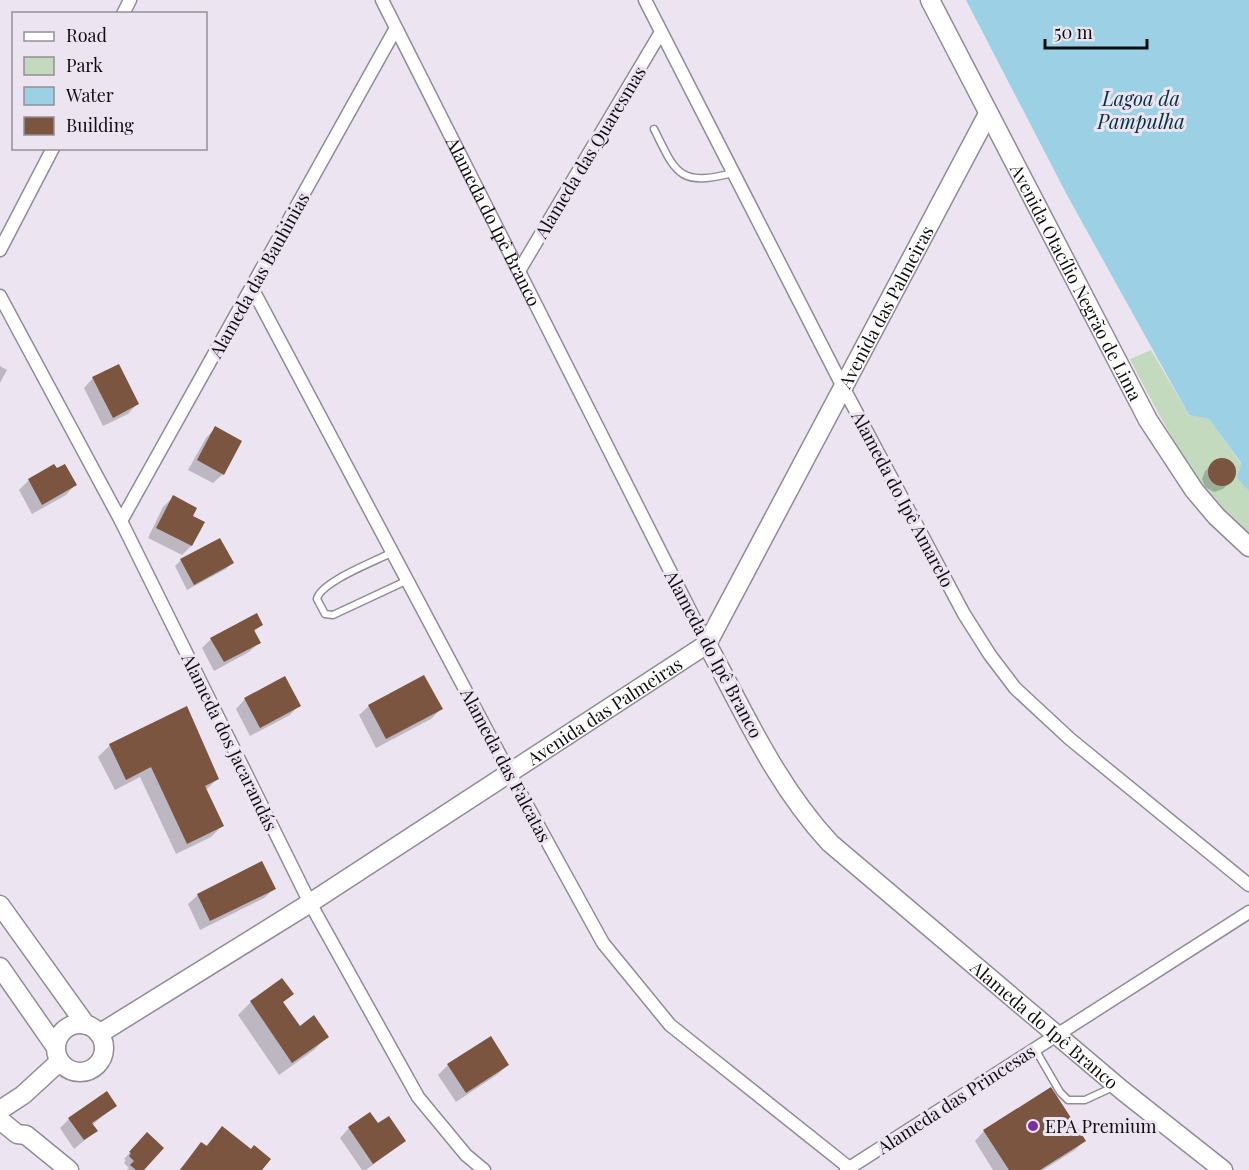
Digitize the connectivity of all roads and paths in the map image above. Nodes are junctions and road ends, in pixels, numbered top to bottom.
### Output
1 (382, 0) edge
2 (645, 0) edge
3 (930, 0) edge
4 (396, 28) junction
5 (661, 32) junction
6 (988, 114) junction
7 (654, 129) dead end
8 (52, 150) edge
9 (733, 173) junction
10 (0, 250) edge
11 (519, 271) junction
12 (252, 288) junction
13 (0, 296) edge
14 (843, 387) junction
15 (121, 521) junction
16 (1249, 547) edge
17 (393, 552) junction
18 (408, 580) junction
19 (707, 644) junction
20 (510, 774) junction
21 (1249, 885) edge
22 (310, 903) junction
23 (0, 906) edge
24 (1249, 912) edge
25 (0, 967) edge
26 (1056, 1034) junction
27 (96, 1036) junction
28 (1034, 1048) junction
29 (57, 1054) junction
30 (76, 1073) junction
31 (1117, 1085) junction
32 (23, 1095) junction
33 (1, 1113) edge
34 (849, 1169) edge
35 (69, 1170) edge
36 (484, 1170) edge
37 (1222, 1170) edge

1 - 4 street, Alameda do Ipê Branco
2 - 5 street, Alameda do Ipê Amarelo
3 - 6 street, Avenida Otacílio Negrão de Lima
4 - 11 street, Alameda do Ipê Branco
4 - 12 street, Alameda das Bauhinias
5 - 9 street, Alameda do Ipê Amarelo
5 - 11 street, Alameda das Quaresmas
6 - 14 street, Avenida das Palmeiras
6 - 16 street, Avenida Otacílio Negrão de Lima
7 - 9 lane
8 - 10 street
9 - 14 street, Alameda do Ipê Amarelo
11 - 19 street, Alameda do Ipê Branco
12 - 15 street, Alameda das Bauhinias
12 - 17 street, Alameda das Falcatas
13 - 15 street, Alameda dos Jacarandás
14 - 19 street, Avenida das Palmeiras
14 - 21 street, Alameda do Ipê Amarelo
15 - 22 street, Alameda dos Jacarandás
17 - 18 street, Alameda das Falcatas
17 - 18 lane
18 - 20 street, Alameda das Falcatas
19 - 20 street, Avenida das Palmeiras
19 - 26 street, Alameda do Ipê Branco
20 - 22 street, Avenida das Palmeiras
20 - 34 street, Alameda das Falcatas
22 - 27 street, Avenida das Palmeiras
22 - 36 street, Alameda dos Jacarandás
23 - 27 street
24 - 26 street, Alameda das Princesas
25 - 29 street
26 - 28 street, Alameda das Princesas
26 - 31 street, Alameda do Ipê Branco
27 - 29 street
27 - 30 street
28 - 31 lane
28 - 34 street, Alameda das Princesas
29 - 30 street
29 - 32 street
30 - 32 street
31 - 37 street, Alameda do Ipê Branco
32 - 33 street
33 - 35 street

